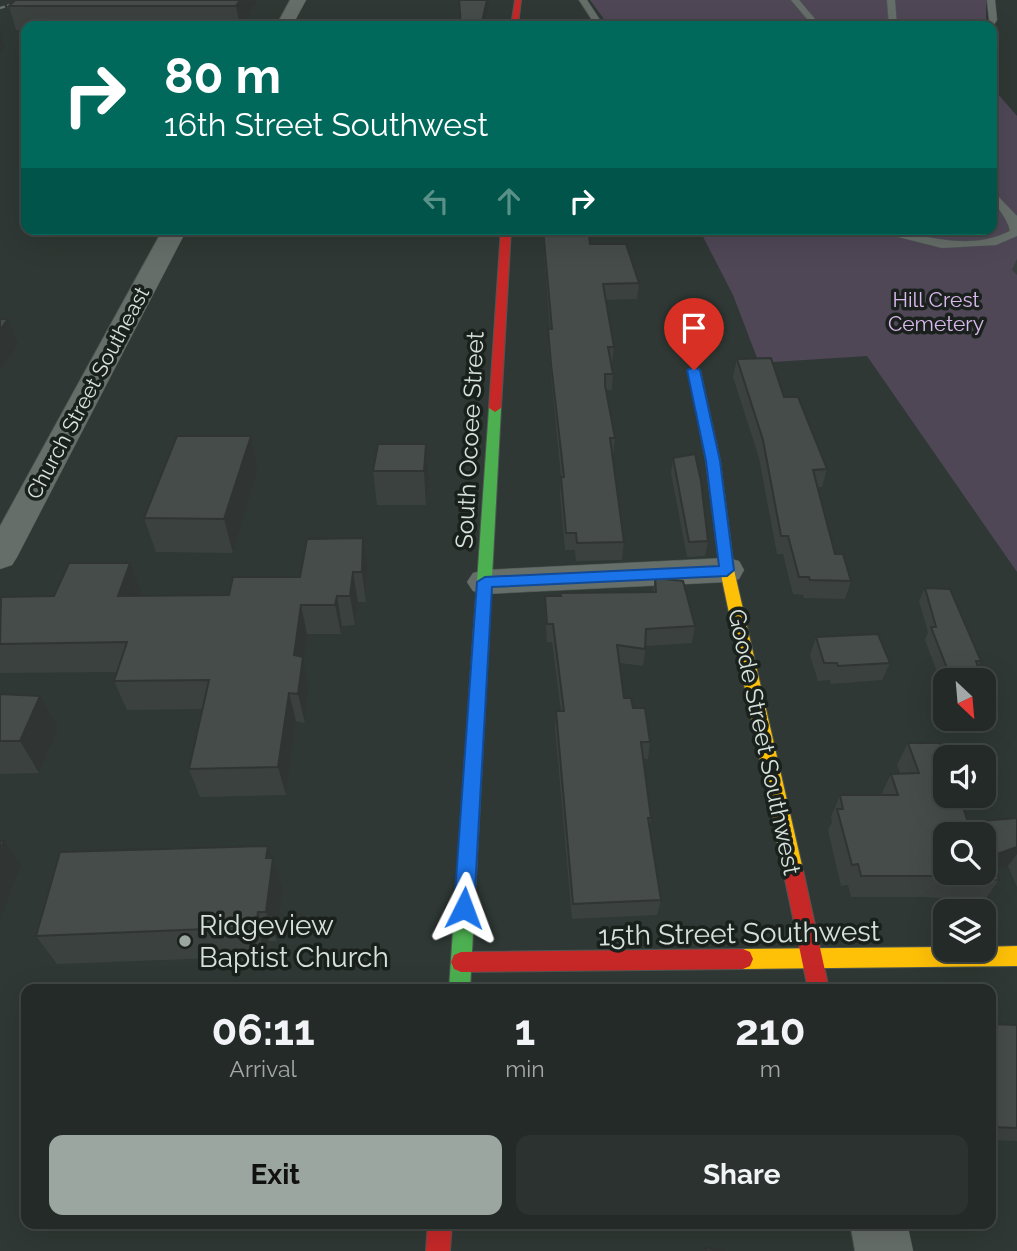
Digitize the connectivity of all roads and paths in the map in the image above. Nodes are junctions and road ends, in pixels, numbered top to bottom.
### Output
1 (298, 0) edge
2 (518, 0) edge
3 (583, 0) edge
4 (795, 0) edge
5 (891, 0) edge
6 (991, 0) edge
7 (287, 21) edge
8 (515, 21) edge
9 (597, 21) edge
10 (813, 21) edge
11 (893, 21) edge
12 (992, 21) edge
13 (997, 199) edge
14 (1015, 219) edge
15 (172, 235) edge
16 (506, 235) edge
17 (899, 235) edge
18 (966, 243) junction
19 (1009, 248) dead end
20 (694, 370) dead end
21 (0, 557) edge
22 (727, 570) junction
23 (485, 582) junction
24 (1017, 956) edge
25 (812, 960) junction
26 (461, 962) junction
27 (459, 984) edge
28 (818, 984) edge
29 (440, 1229) edge
30 (879, 1229) edge
31 (438, 1251) edge
32 (884, 1251) edge

1 - 7 street
2 - 8 street
3 - 9 lane
4 - 10 lane
5 - 11 lane
6 - 12 lane
13 - 14 lane
14 - 18 lane
15 - 21 street, Church Street Southeast
16 - 23 street, South Ocoee Street
17 - 18 lane
18 - 19 lane
20 - 22 street, Goode Street Southwest
22 - 23 street
22 - 25 street, Goode Street Southwest
23 - 26 street, South Ocoee Street
24 - 25 street, 15th Street Southwest
25 - 26 street, 15th Street Southwest
25 - 28 street, Goode Street Southwest
26 - 27 street, South Ocoee Street
29 - 31 street
30 - 32 street

